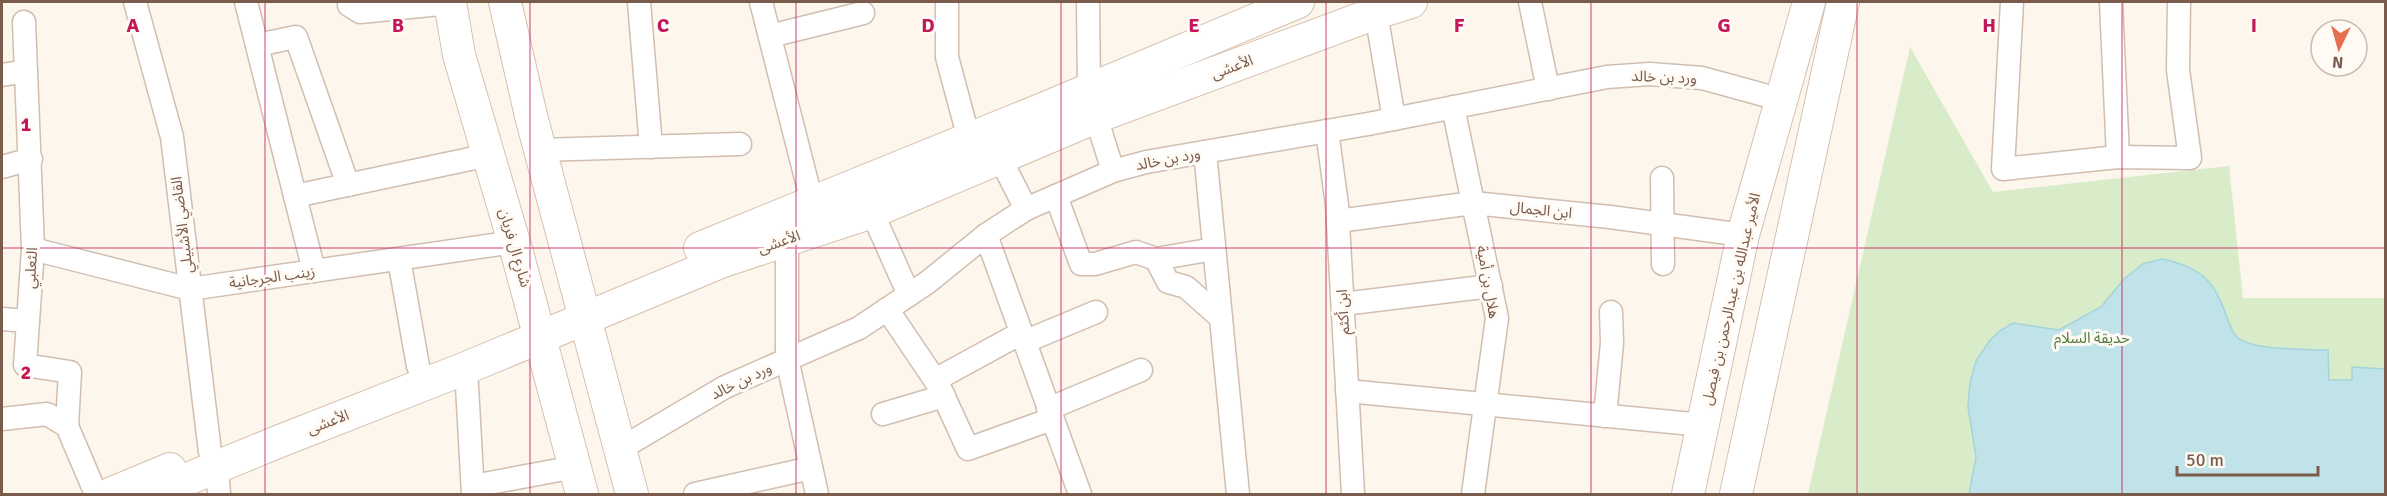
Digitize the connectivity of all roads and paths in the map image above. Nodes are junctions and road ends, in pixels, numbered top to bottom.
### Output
1 (135, 2) edge
2 (246, 2) edge
3 (349, 2) edge
4 (450, 2) edge
5 (505, 2) edge
6 (639, 2) edge
7 (761, 2) edge
8 (946, 2) edge
9 (1088, 2) edge
10 (1298, 2) edge
11 (1411, 2) edge
12 (1530, 2) edge
13 (1809, 2) edge
14 (1843, 2) edge
15 (2012, 2) edge
16 (2111, 2) edge
17 (2179, 2) edge
18 (863, 12) dead end
19 (1376, 13) junction
20 (24, 22) dead end
21 (770, 36) junction
22 (257, 45) junction
23 (26, 71) junction
24 (2, 75) edge
25 (1548, 89) junction
26 (1782, 100) junction
27 (1093, 103) junction
28 (1453, 107) junction
29 (1394, 119) junction
30 (1327, 131) junction
31 (969, 138) junction
32 (740, 144) dead end
33 (651, 147) junction
34 (540, 150) junction
35 (1205, 152) junction
36 (489, 155) junction
37 (2118, 157) junction
38 (1000, 158) junction
39 (31, 159) junction
40 (2, 167) edge
41 (1113, 171) junction
42 (1662, 178) dead end
43 (348, 185) junction
44 (295, 196) junction
45 (1056, 196) junction
46 (812, 202) junction
47 (1473, 203) junction
48 (1026, 209) junction
49 (872, 212) junction
50 (1338, 221) junction
51 (1661, 224) junction
52 (986, 235) junction
53 (1743, 235) junction
54 (787, 239) junction
55 (514, 242) junction
56 (33, 249) junction
57 (1214, 249) junction
58 (399, 259) junction
59 (1156, 259) junction
60 (1664, 264) dead end
61 (314, 271) junction
62 (1491, 286) junction
63 (190, 289) junction
64 (909, 295) junction
65 (1342, 304) junction
66 (582, 308) junction
67 (887, 309) junction
68 (1096, 312) dead end
69 (1611, 312) dead end
70 (1221, 318) junction
71 (2, 319) edge
72 (28, 321) junction
73 (537, 327) junction
74 (1023, 337) junction
75 (787, 359) junction
76 (418, 366) junction
77 (466, 368) junction
78 (1141, 370) dead end
79 (940, 388) junction
80 (1347, 391) junction
81 (1485, 405) junction
82 (883, 414) dead end
83 (1050, 414) junction
84 (1605, 416) junction
85 (2, 419) edge
86 (1703, 425) junction
87 (67, 426) junction
88 (620, 449) junction
89 (811, 468) junction
90 (215, 471) edge
91 (579, 481) edge
92 (473, 490) edge
93 (96, 495) edge
94 (110, 495) edge
95 (151, 495) edge
96 (632, 495) edge
97 (695, 495) edge
98 (817, 495) edge
99 (1080, 495) edge
100 (1238, 495) edge
101 (1353, 495) edge
102 (1473, 495) edge
103 (1688, 495) edge
104 (1736, 495) edge

1 - 63 street, القاضي الأشبيلي
2 - 22 street
3 - 4 street
4 - 36 street, شارع ال فريان
5 - 34 street
6 - 33 street
7 - 21 street
8 - 31 street
9 - 27 street
10 - 27 street, الأعشى
11 - 19 street, الأعشى
12 - 25 street
13 - 26 street, الأمير عبدالله بن عبدالرحمن بن فيصل
14 - 104 street
15 - 37 street
16 - 37 street
17 - 37 street
18 - 21 street
19 - 27 street, الأعشى
19 - 29 street
20 - 23 street, الثعلبي
21 - 46 street
22 - 43 street
22 - 44 street
23 - 24 street
23 - 39 street, الثعلبي
25 - 26 street, ورد بن خالد
25 - 28 street, ورد بن خالد
26 - 53 street, الأمير عبدالله بن عبدالرحمن بن فيصل
27 - 31 street, الأعشى
27 - 38 street, الأعشى
27 - 41 street
28 - 29 street, ورد بن خالد
28 - 47 street, هلال بن أمية
29 - 30 street, ورد بن خالد
30 - 35 street, ورد بن خالد
30 - 50 street, ابن أكثم
31 - 46 street, الأعشى
32 - 33 street
33 - 34 street
34 - 66 street
35 - 41 street, ورد بن خالد
35 - 57 street
36 - 43 street
36 - 55 street, شارع ال فريان
38 - 48 street
38 - 49 street, الأعشى
39 - 40 street
39 - 56 street, الثعلبي
41 - 45 street, ورد بن خالد
42 - 51 street
43 - 44 street
44 - 61 street
45 - 48 street, ورد بن خالد
45 - 59 street
46 - 66 street, الأعشى
47 - 50 street, ابن الجمال
47 - 51 street, ابن الجمال
47 - 62 street, هلال بن أمية
48 - 52 street, ورد بن خالد
49 - 54 street, الأعشى
49 - 64 street
50 - 65 street, ابن أكثم
51 - 53 street, ابن الجمال
51 - 60 street
52 - 64 street, ورد بن خالد
52 - 74 street
53 - 86 street, الأمير عبدالله بن عبدالرحمن بن فيصل
54 - 66 street, الأعشى
54 - 75 street
55 - 58 street, زينب الجرجانية
55 - 73 street, شارع ال فريان
56 - 63 street, زينب الجرجانية
56 - 72 street, الثعلبي
57 - 59 street
57 - 70 street
58 - 61 street, زينب الجرجانية
58 - 76 street
59 - 70 street
61 - 63 street, زينب الجرجانية
62 - 65 street
62 - 81 street, هلال بن أمية
63 - 90 street, القاضي الأشبيلي
64 - 67 street, ورد بن خالد
65 - 80 street, ابن أكثم
66 - 73 street, الأعشى
66 - 88 street
67 - 75 street, ورد بن خالد
67 - 79 street
68 - 74 street
69 - 84 street
70 - 100 street
71 - 72 street
72 - 87 street, الثعلبي
73 - 76 street, الأعشى
73 - 77 street, الأعشى
73 - 91 street, شارع ال فريان
74 - 79 street
74 - 83 street
75 - 88 street, ورد بن خالد
75 - 89 street
76 - 90 street, الأعشى
77 - 90 street, الأعشى
77 - 92 street
78 - 83 street
79 - 82 street
79 - 83 street
80 - 81 street
80 - 101 street, ابن أكثم
81 - 84 street
81 - 102 street, هلال بن أمية
83 - 99 street
84 - 86 street
85 - 87 street
86 - 103 street, الأمير عبدالله بن عبدالرحمن بن فيصل
87 - 93 street
88 - 96 street
89 - 97 street
89 - 98 street
90 - 94 street, الأعشى
90 - 95 street, الأعشى
91 - 92 street

